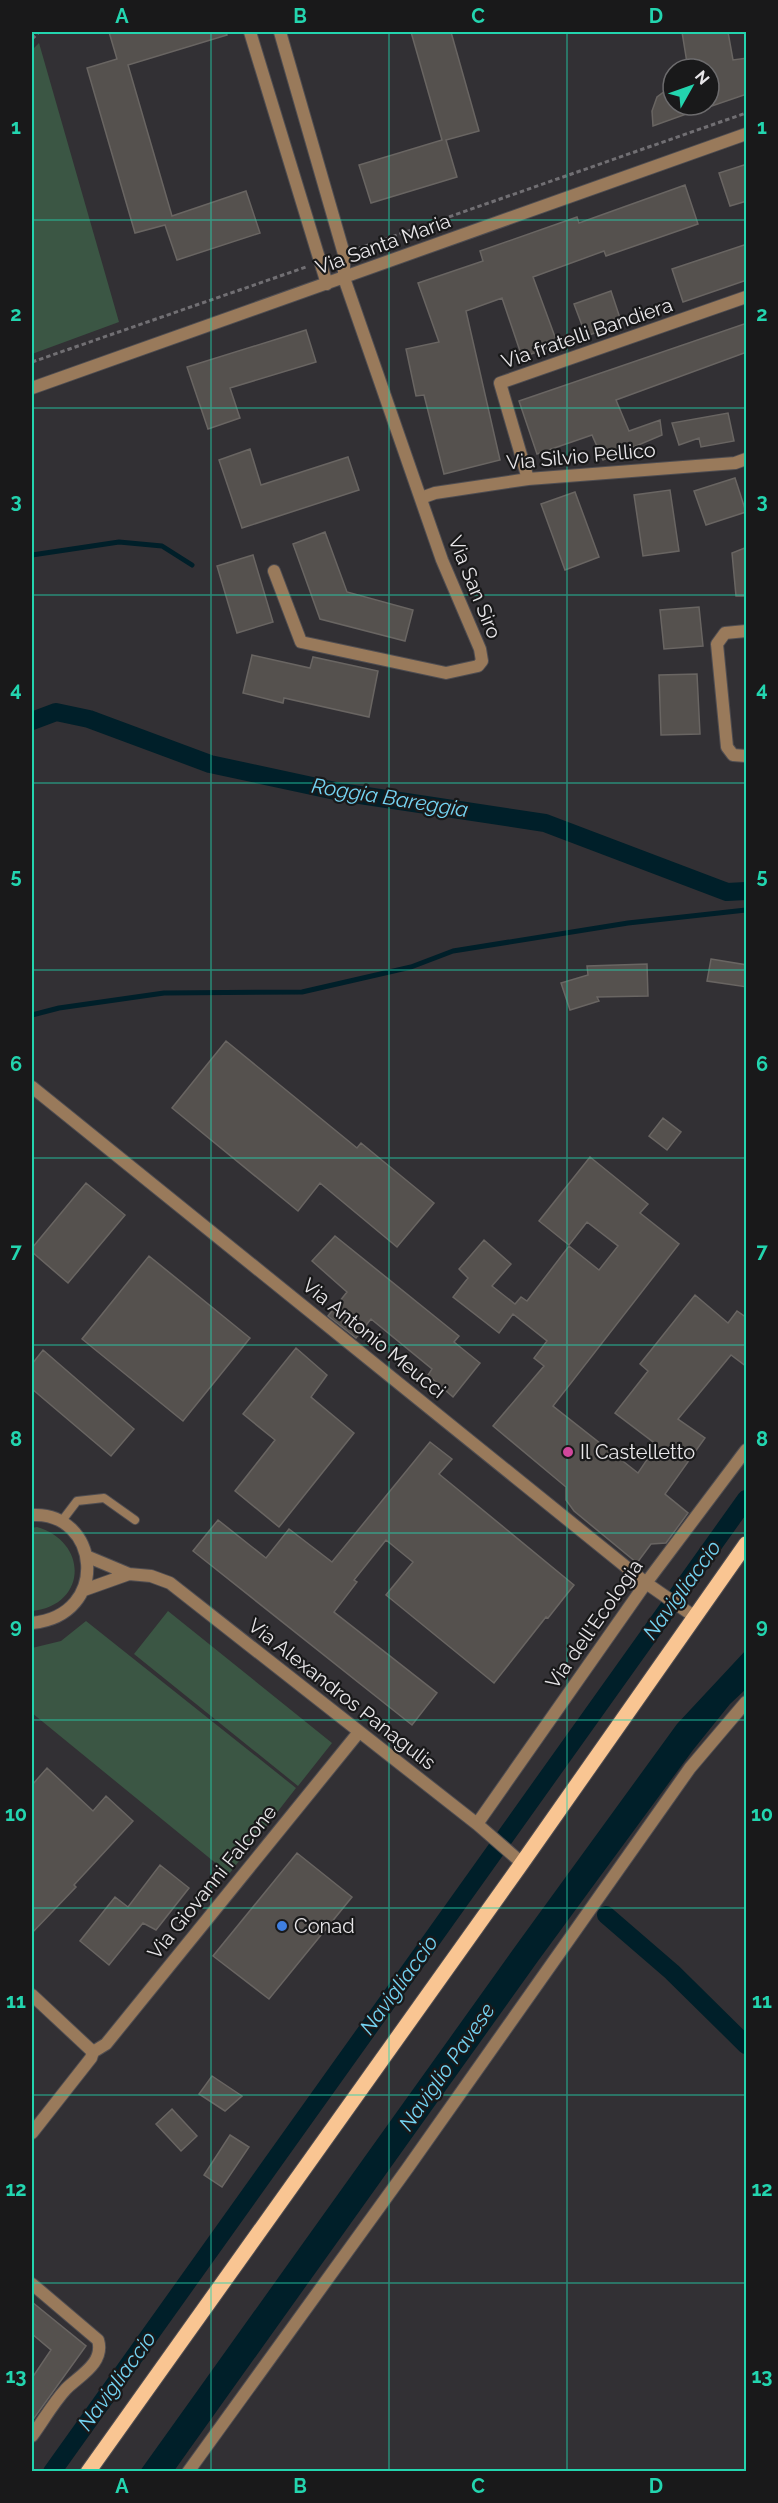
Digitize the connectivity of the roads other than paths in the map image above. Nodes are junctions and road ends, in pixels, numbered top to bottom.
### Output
1 (250, 32) edge
2 (280, 32) edge
3 (747, 134) edge
4 (344, 278) junction
5 (327, 285) junction
6 (747, 297) edge
7 (32, 388) edge
8 (747, 459) edge
9 (528, 479) junction
10 (421, 498) junction
11 (274, 571) dead end
12 (747, 630) edge
13 (747, 756) edge
14 (32, 1087) edge
15 (747, 1450) edge
16 (32, 1515) edge
17 (135, 1520) dead end
18 (61, 1522) junction
19 (747, 1544) edge
20 (86, 1556) junction
21 (129, 1574) junction
22 (646, 1583) junction
23 (84, 1590) junction
24 (689, 1613) junction
25 (32, 1623) edge
26 (747, 1702) edge
27 (359, 1732) junction
28 (477, 1824) junction
29 (522, 1863) junction
30 (32, 1995) edge
31 (93, 2052) junction
32 (32, 2133) edge
33 (32, 2284) edge
34 (32, 2436) edge
35 (88, 2472) edge
36 (188, 2472) edge

1 - 5 street
2 - 4 street, Via San Siro
3 - 4 street, Via Santa Maria
4 - 5 street, Via Santa Maria
4 - 10 street, Via San Siro
5 - 7 street, Via Santa Maria
6 - 9 street, Via fratelli Bandiera
8 - 9 street, Via Silvio Pellico
9 - 10 street, Via Silvio Pellico
10 - 11 street, Via San Siro
12 - 13 street
14 - 22 street, Via Antonio Meucci
15 - 22 street, Via dell'Ecologia
16 - 18 street
17 - 18 lane
18 - 20 street
19 - 24 main road
20 - 21 street, Via Alexandros Panagulis
20 - 23 street
21 - 23 street, Via Alexandros Panagulis
21 - 27 street, Via Alexandros Panagulis
22 - 24 street, Via Antonio Meucci
22 - 28 street, Via dell'Ecologia
23 - 25 street
24 - 29 main road
26 - 36 street
27 - 28 street, Via Alexandros Panagulis
27 - 31 street, Via Giovanni Falcone
28 - 29 street, Via Alexandros Panagulis
29 - 35 main road
30 - 31 street
31 - 32 street, Via Giovanni Falcone
33 - 34 street

